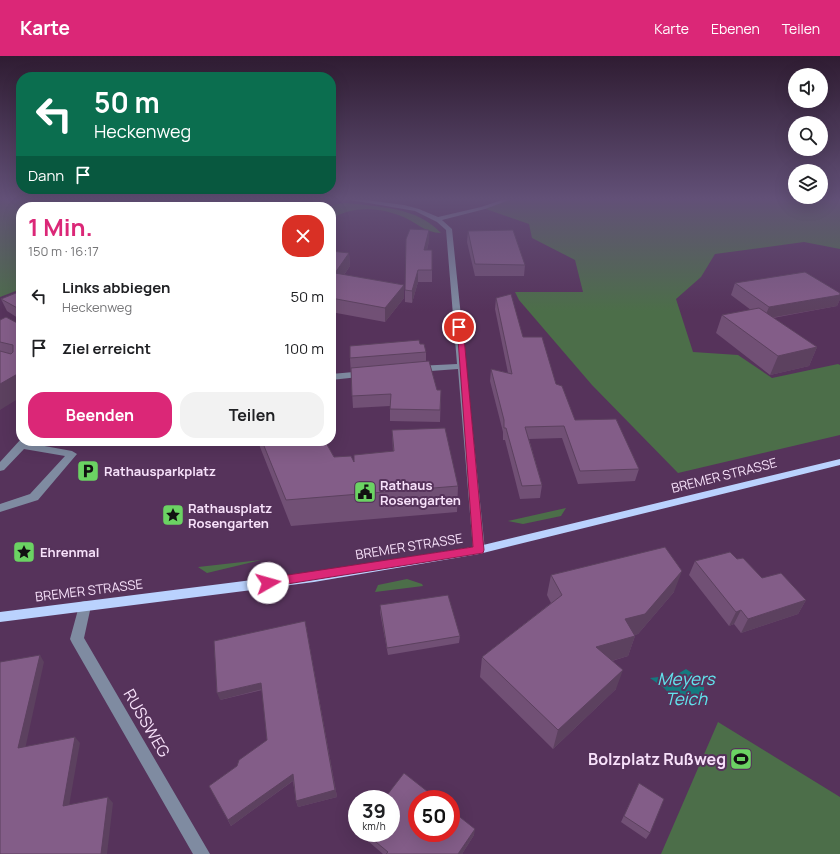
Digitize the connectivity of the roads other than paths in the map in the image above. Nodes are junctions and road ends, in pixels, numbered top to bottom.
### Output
1 (451, 237) edge
2 (463, 366) junction
3 (410, 370) edge
4 (372, 373) edge
5 (336, 377) edge
6 (20, 446) edge
7 (36, 446) edge
8 (840, 462) edge
9 (0, 468) edge
10 (0, 508) edge
11 (479, 550) junction
12 (85, 606) junction
13 (0, 617) edge
14 (202, 854) edge

1 - 2 street
2 - 3 street
2 - 11 street
4 - 5 street
6 - 9 street
7 - 10 street
8 - 11 main road, BREMER STRASSE
11 - 12 main road, BREMER STRASSE
12 - 13 main road, BREMER STRASSE
12 - 14 street, RUSSWEG

